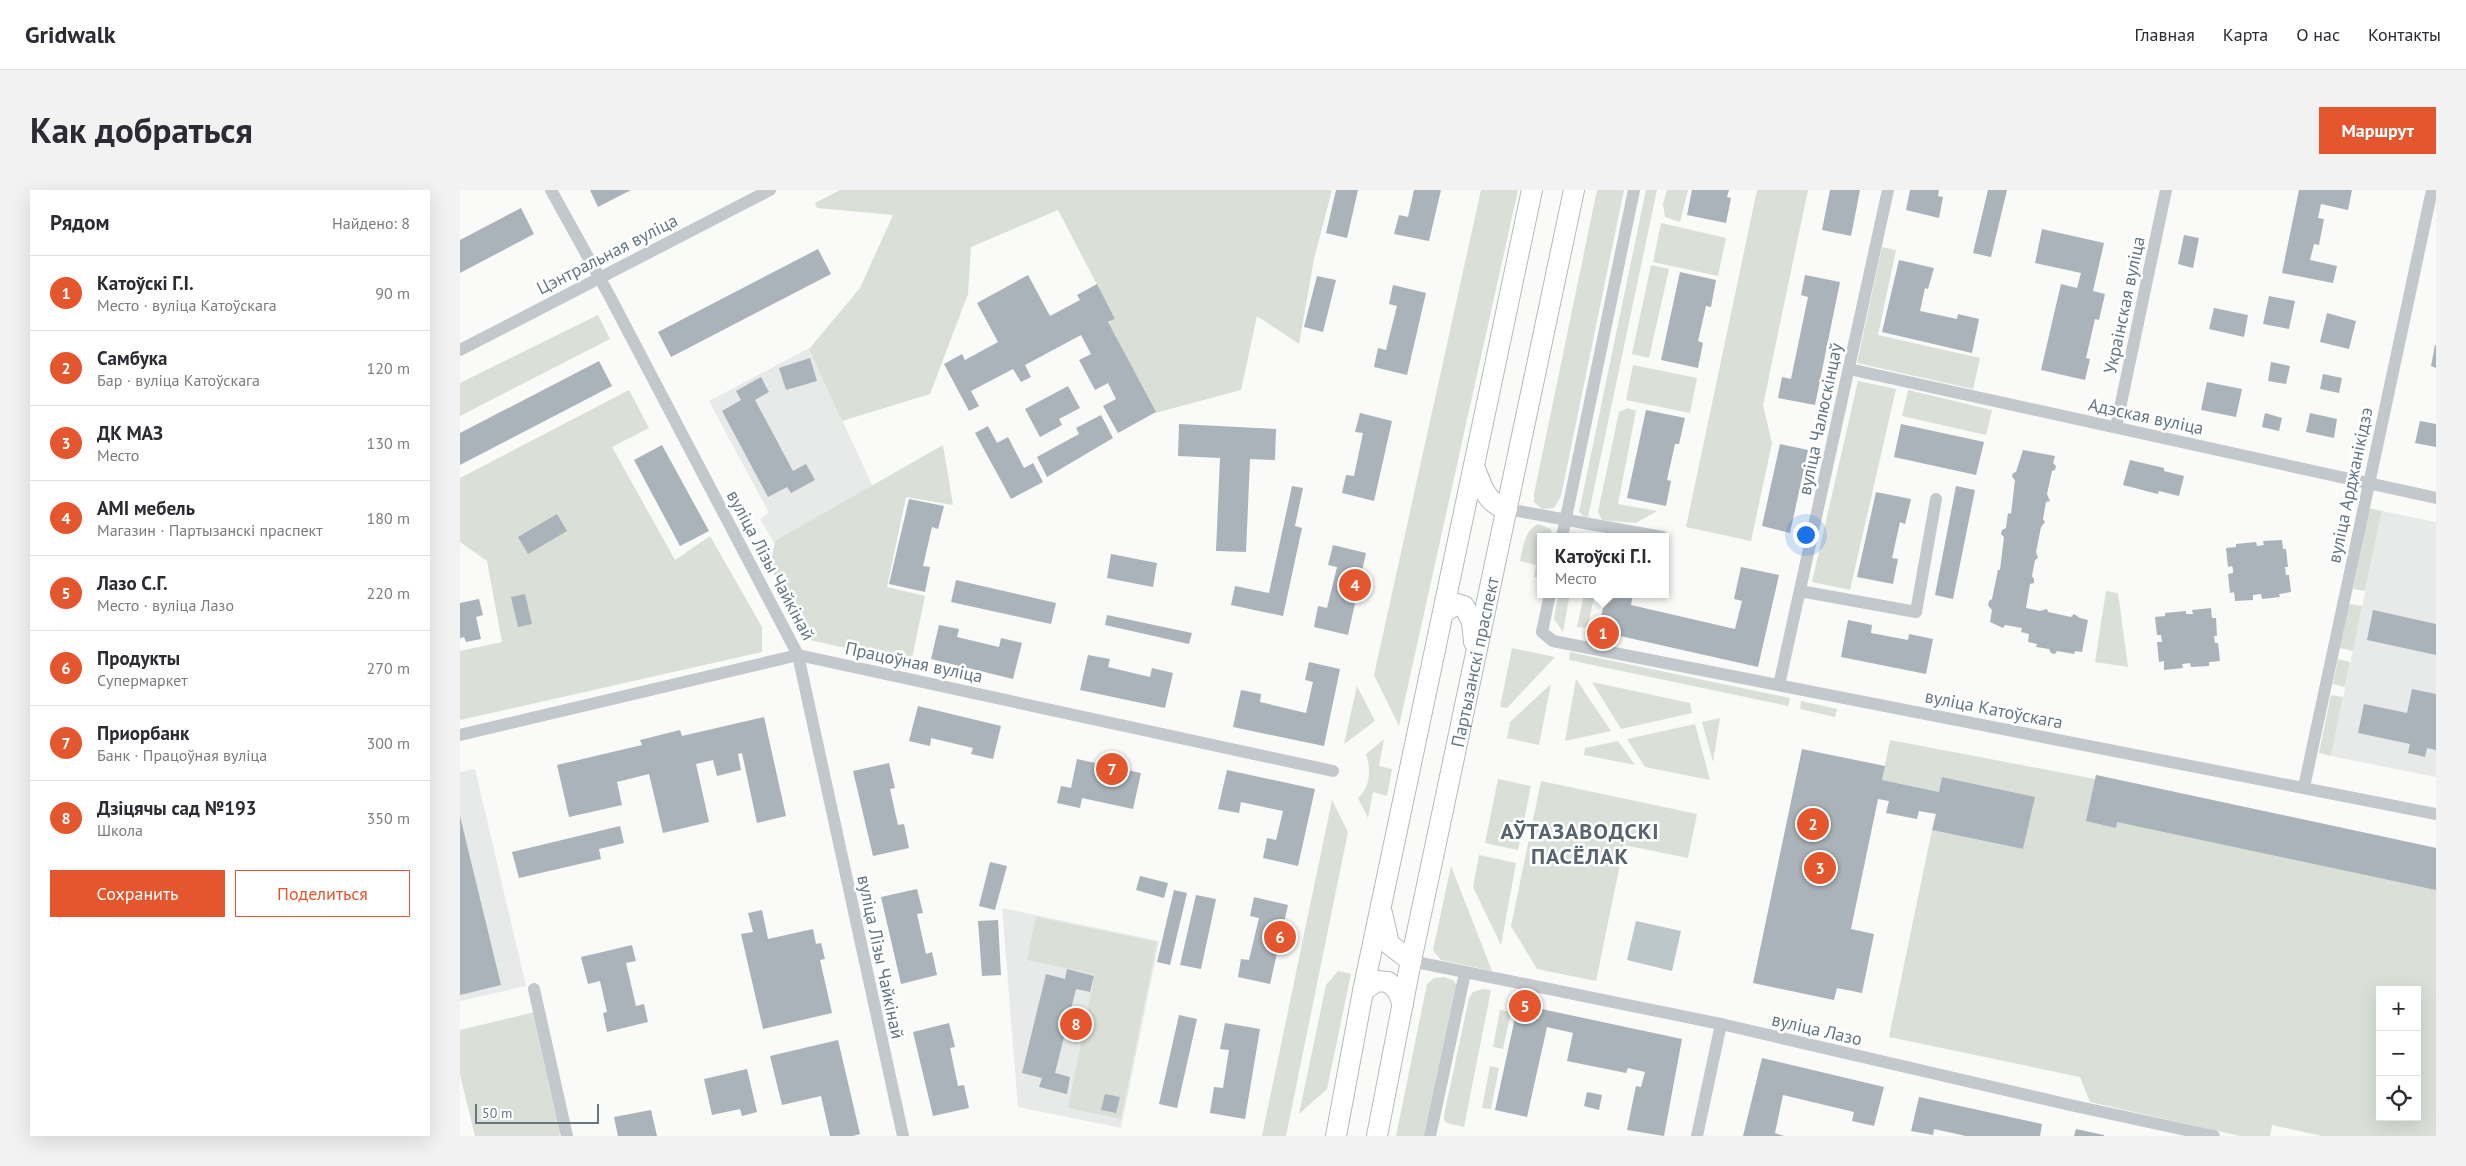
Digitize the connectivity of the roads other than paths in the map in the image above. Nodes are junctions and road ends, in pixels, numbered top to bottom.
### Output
1 (551, 190) edge
2 (770, 190) edge
3 (1532, 190) edge
4 (1574, 190) edge
5 (1634, 190) edge
6 (1888, 190) edge
7 (2166, 190) edge
8 (2432, 190) edge
9 (599, 278) junction
10 (460, 350) edge
11 (1848, 369) junction
12 (2116, 428) junction
13 (1474, 466) junction
14 (2368, 483) junction
15 (2436, 498) edge
16 (1936, 499) dead end
17 (1507, 509) junction
18 (1565, 520) junction
19 (1563, 533) edge
20 (1638, 533) edge
21 (1800, 591) junction
22 (1549, 598) edge
23 (1444, 612) junction
24 (798, 655) junction
25 (1475, 662) junction
26 (1779, 685) junction
27 (460, 735) edge
28 (1333, 771) dead end
29 (2304, 787) junction
30 (2436, 814) edge
31 (1381, 906) junction
32 (1411, 961) junction
33 (1465, 973) junction
34 (534, 989) dead end
35 (1363, 991) junction
36 (1403, 1004) junction
37 (1721, 1024) junction
38 (566, 1136) edge
39 (903, 1136) edge
40 (1336, 1136) edge
41 (1377, 1136) edge
42 (1430, 1136) edge
43 (1697, 1136) edge
44 (2214, 1136) edge

1 - 9 street, вуліца Лізы Чайкінай
2 - 9 street, Цэнтральная вуліца
3 - 13 main road
4 - 17 main road, Партызанскі праспект
5 - 18 street
6 - 11 street, вуліца Чалюскінцаў
7 - 12 street, Украінская вуліца
8 - 14 street, вуліца Арджанікідзэ
9 - 10 street, Цэнтральная вуліца
9 - 24 street, вуліца Лізы Чайкінай
11 - 12 street, Адэская вуліца
11 - 21 street, вуліца Чалюскінцаў
12 - 14 street, Адэская вуліца
13 - 17 main road
13 - 23 main road
14 - 15 street, Адэская вуліца
14 - 29 street, вуліца Арджанікідзэ
16 - 21 street
17 - 18 street
17 - 25 main road, Партызанскі праспект
18 - 19 street
18 - 20 street
21 - 26 street, вуліца Чалюскінцаў
22 - 26 street, вуліца Катоўскага
23 - 25 main road
23 - 31 main road
24 - 27 street, Працоўная вуліца
24 - 28 street, Працоўная вуліца
24 - 39 street, вуліца Лізы Чайкінай
25 - 32 main road, Партызанскі праспект
26 - 29 street, вуліца Катоўскага
29 - 30 street, вуліца Катоўскага
31 - 32 main road
31 - 35 main road
32 - 33 street, вуліца Лазо
32 - 36 main road, Партызанскі праспект
33 - 37 street, вуліца Лазо
33 - 42 street
34 - 38 street
35 - 36 main road
35 - 40 main road
36 - 41 main road, Партызанскі праспект
37 - 43 street
37 - 44 street, вуліца Лазо

